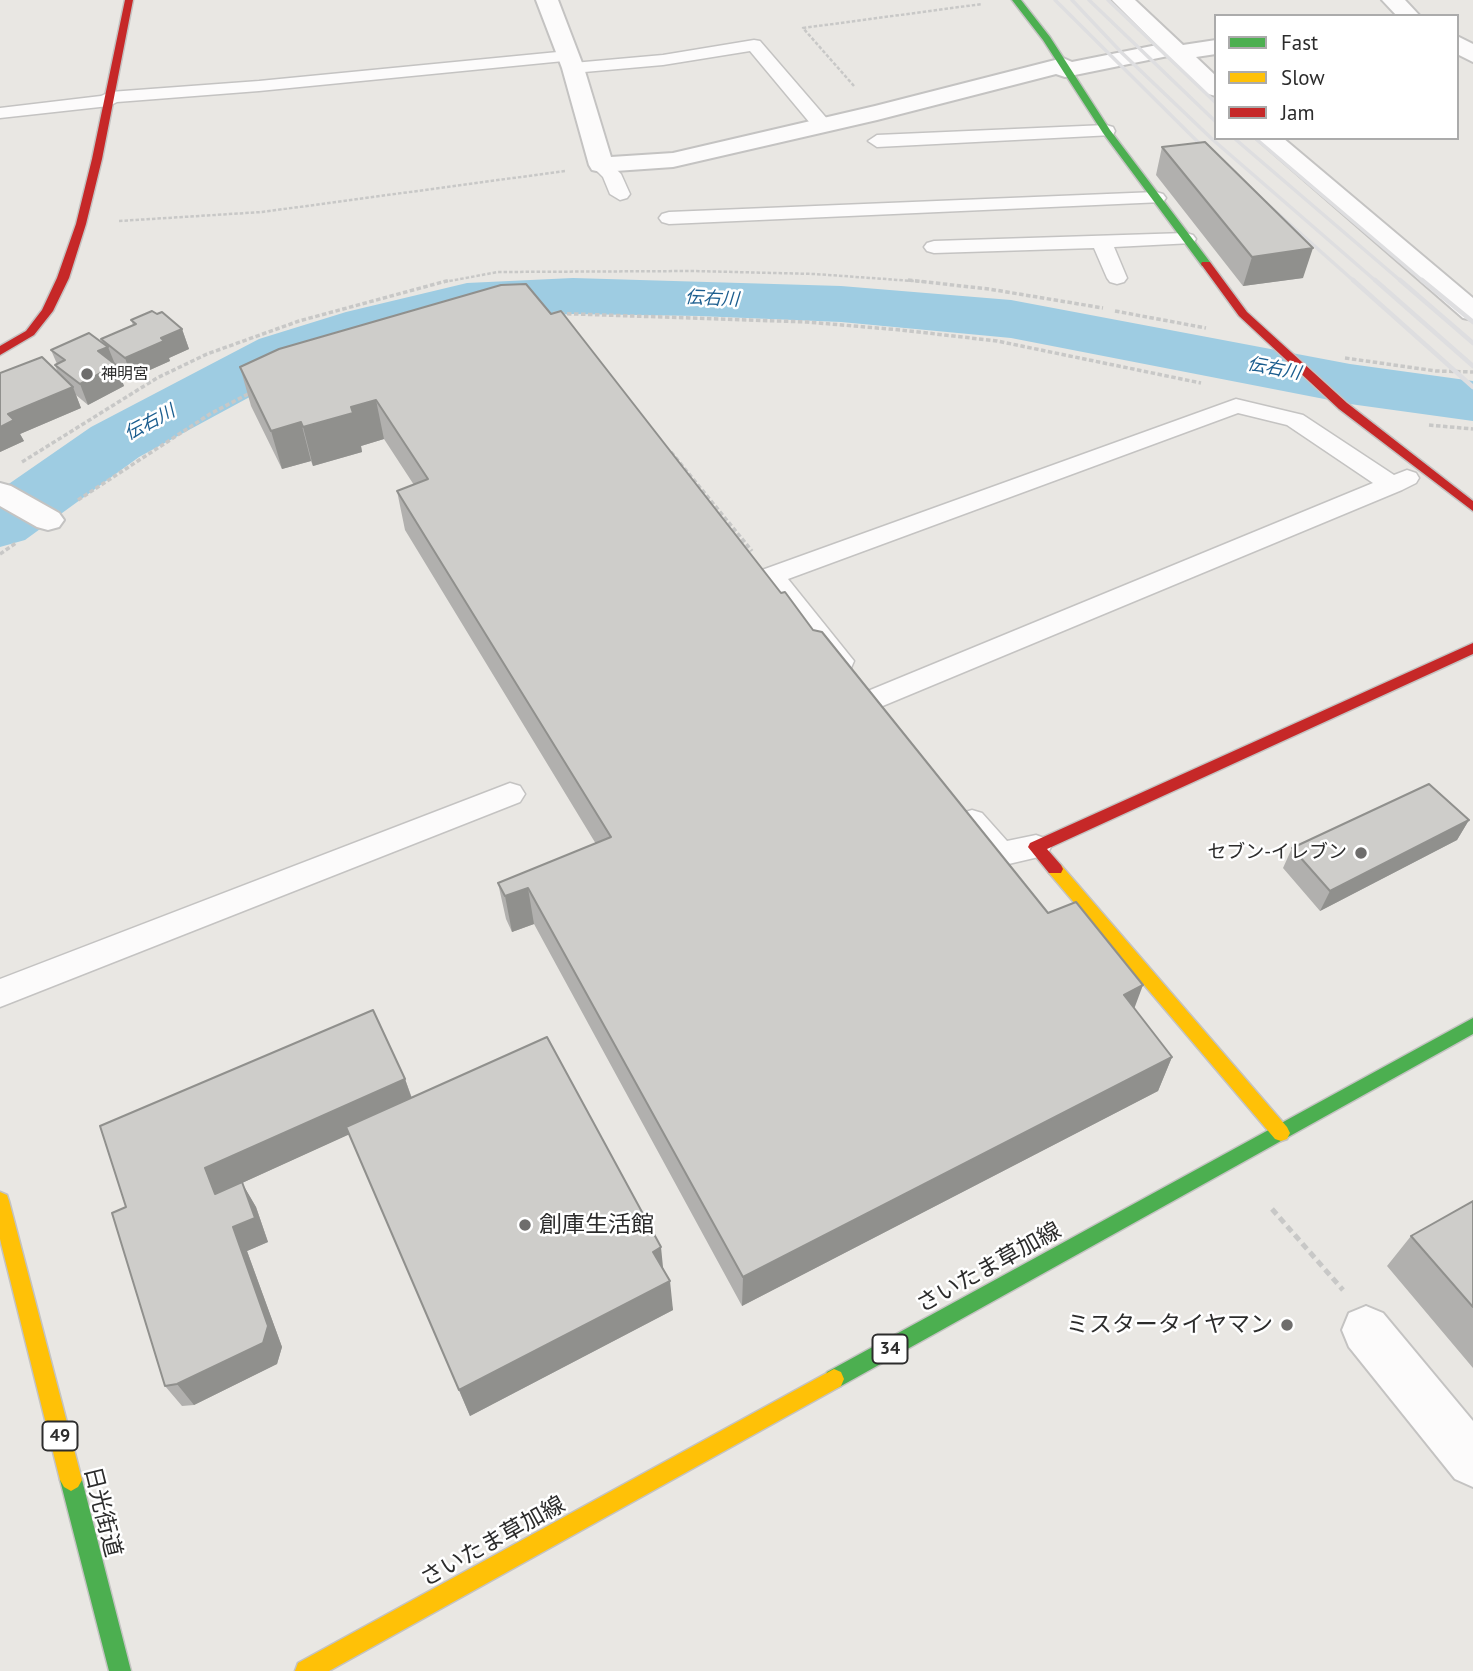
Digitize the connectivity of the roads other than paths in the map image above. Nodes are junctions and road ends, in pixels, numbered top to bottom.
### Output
1 (129, 0) edge
2 (547, 0) edge
3 (1016, 0) edge
4 (1123, 0) edge
5 (1393, 0) edge
6 (1407, 14) edge
7 (1214, 47) edge
8 (1175, 50) junction
9 (571, 62) junction
10 (1064, 67) junction
11 (1214, 87) edge
12 (110, 99) junction
13 (0, 113) edge
14 (822, 125) junction
15 (1106, 131) junction
16 (1270, 140) edge
17 (877, 141) dead end
18 (601, 164) junction
19 (620, 194) dead end
20 (1156, 198) junction
21 (669, 218) dead end
22 (1186, 239) junction
23 (1102, 242) junction
24 (934, 247) dead end
25 (1117, 278) dead end
26 (1473, 312) edge
27 (0, 351) edge
28 (1423, 470) junction
29 (6, 481) edge
30 (1393, 485) junction
31 (1473, 508) edge
32 (48, 520) road end
33 (1473, 648) edge
34 (510, 794) dead end
35 (958, 803) edge
36 (1036, 847) junction
37 (0, 993) edge
38 (1473, 1025) edge
39 (1281, 1133) junction
40 (0, 1201) edge
41 (1366, 1330) road end
42 (1473, 1461) edge
43 (120, 1671) edge
44 (306, 1671) edge

1 - 12 street
2 - 9 street
3 - 10 street
4 - 8 street
5 - 6 street
7 - 8 street
8 - 10 street
8 - 11 street
9 - 12 lane
9 - 14 lane
9 - 18 street
10 - 14 street
10 - 15 street
12 - 13 lane
12 - 27 street
14 - 18 street
15 - 17 lane
15 - 20 street
16 - 26 street
18 - 19 lane
20 - 21 lane
20 - 22 street
22 - 23 lane
22 - 28 street
23 - 24 lane
23 - 25 lane
28 - 30 lane
28 - 31 street
29 - 32 street
30 - 30 lane
33 - 36 street
34 - 37 lane
35 - 36 lane
36 - 39 street
38 - 39 street, さいたま草加線 / 34
39 - 44 street, さいたま草加線 / 34
40 - 43 street, 日光街道 / 49
41 - 42 street

